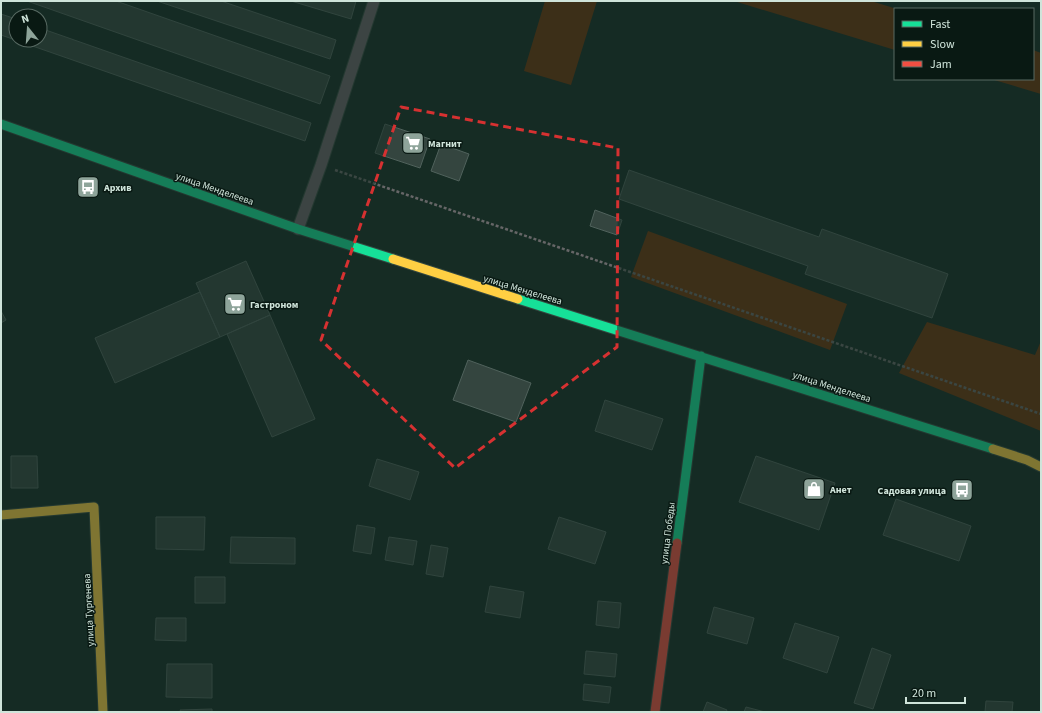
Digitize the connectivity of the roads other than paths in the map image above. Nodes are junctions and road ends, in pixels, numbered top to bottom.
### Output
1 (374, 1) edge
2 (1, 124) edge
3 (298, 230) junction
4 (701, 356) junction
5 (1041, 467) edge
6 (1, 515) edge
7 (103, 712) edge
8 (655, 712) edge

1 - 3 lane
2 - 3 main road, улица Менделеева
3 - 4 main road, улица Менделеева
4 - 5 main road, улица Менделеева
4 - 8 main road, улица Победы
6 - 7 main road, улица Тургенева

